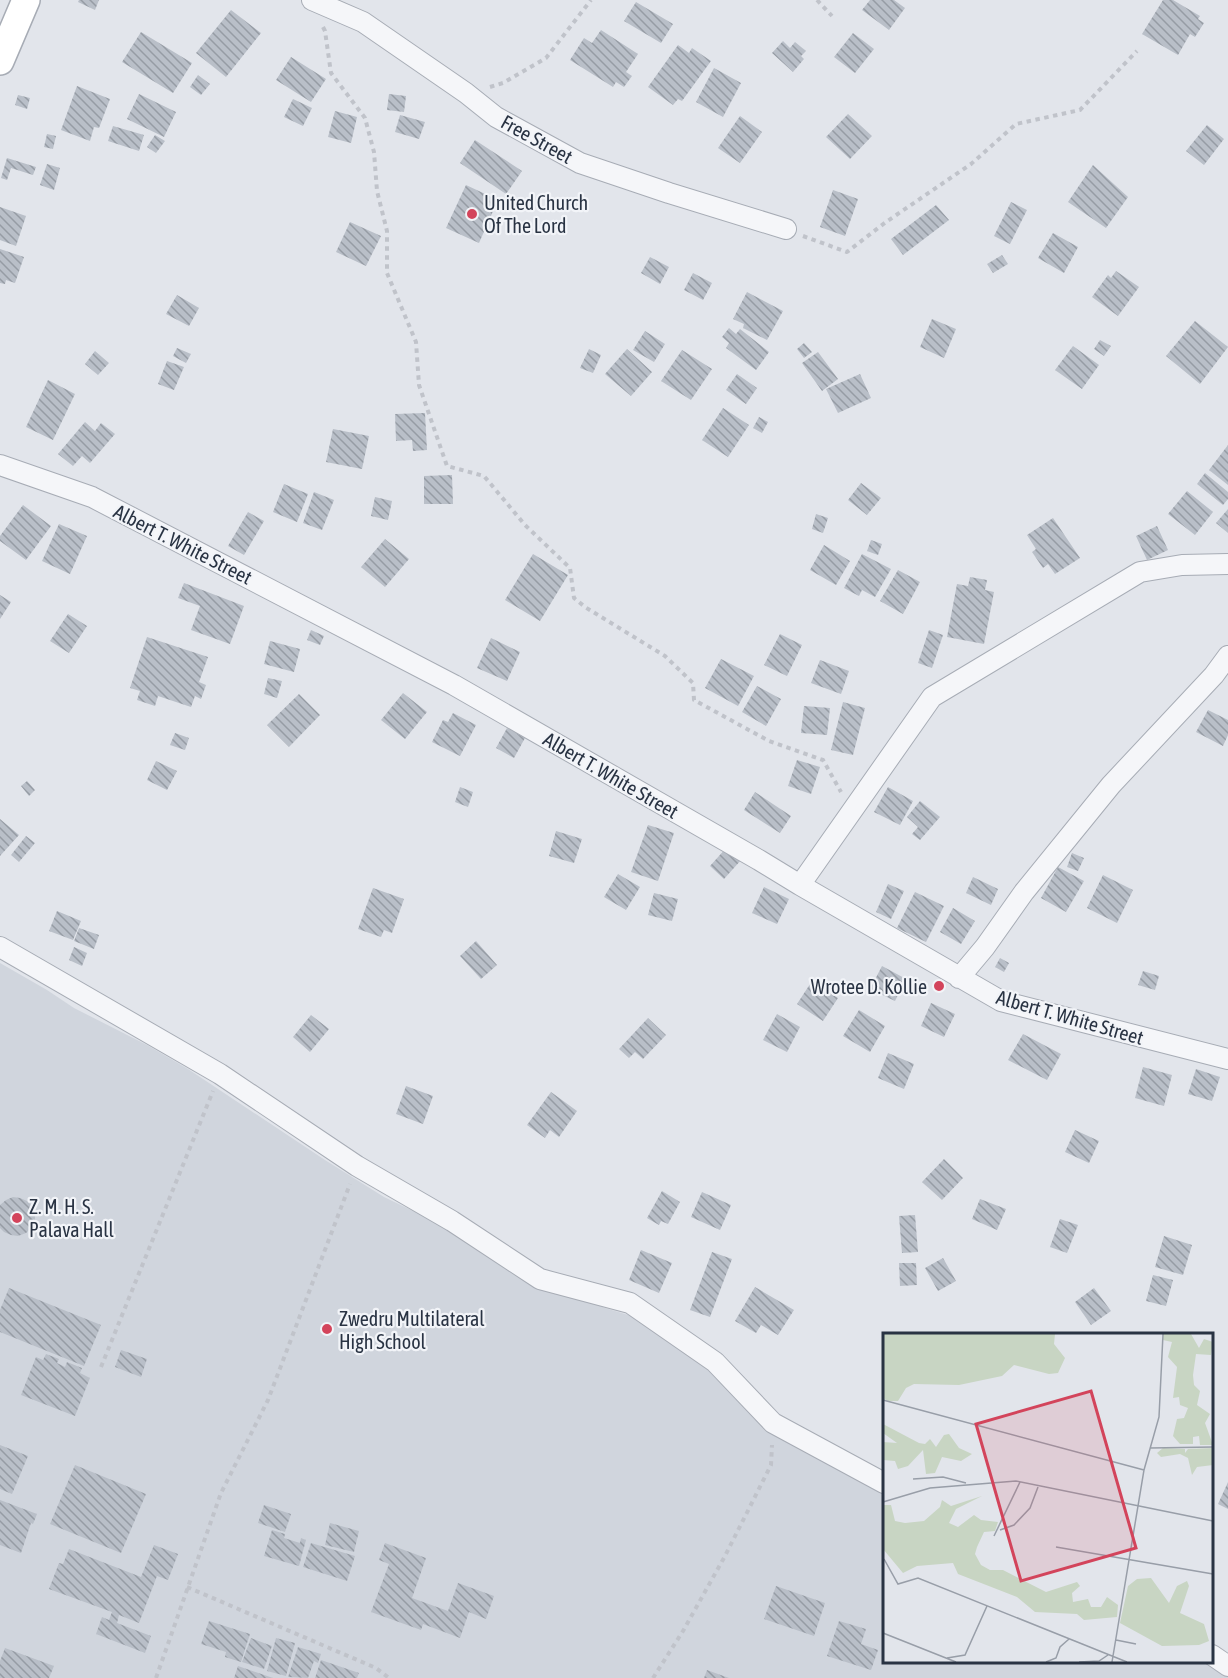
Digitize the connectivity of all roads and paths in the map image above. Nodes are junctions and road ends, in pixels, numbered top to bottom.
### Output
1 (26, 0) edge
2 (312, 0) edge
3 (591, 0) edge
4 (816, 0) edge
5 (832, 16) dead end
6 (320, 21) dead end
7 (1137, 51) dead end
8 (0, 61) edge
9 (466, 93) junction
10 (786, 229) joint
11 (0, 465) edge
12 (1228, 564) edge
13 (1228, 657) edge
14 (845, 819) junction
15 (800, 885) junction
16 (0, 947) edge
17 (959, 978) junction
18 (1228, 1059) edge
19 (220, 1074) junction
20 (357, 1166) junction
21 (101, 1367) dead end
22 (773, 1423) junction
23 (883, 1482) edge
24 (186, 1587) junction
25 (1213, 1656) edge
26 (1228, 1666) edge
27 (156, 1678) edge
28 (389, 1678) edge
29 (653, 1678) edge

1 - 8 street
2 - 9 street, Free Street
3 - 9 path
4 - 5 path
6 - 14 path
7 - 10 path
9 - 10 street, Free Street
11 - 15 street, Albert T. White Street
12 - 14 street
13 - 17 street
14 - 15 street
15 - 17 street, Albert T. White Street
16 - 19 street
17 - 18 street, Albert T. White Street
19 - 20 street
19 - 21 path
20 - 22 street
20 - 24 path
22 - 23 street
22 - 29 path
24 - 27 path
24 - 28 path
25 - 26 street

